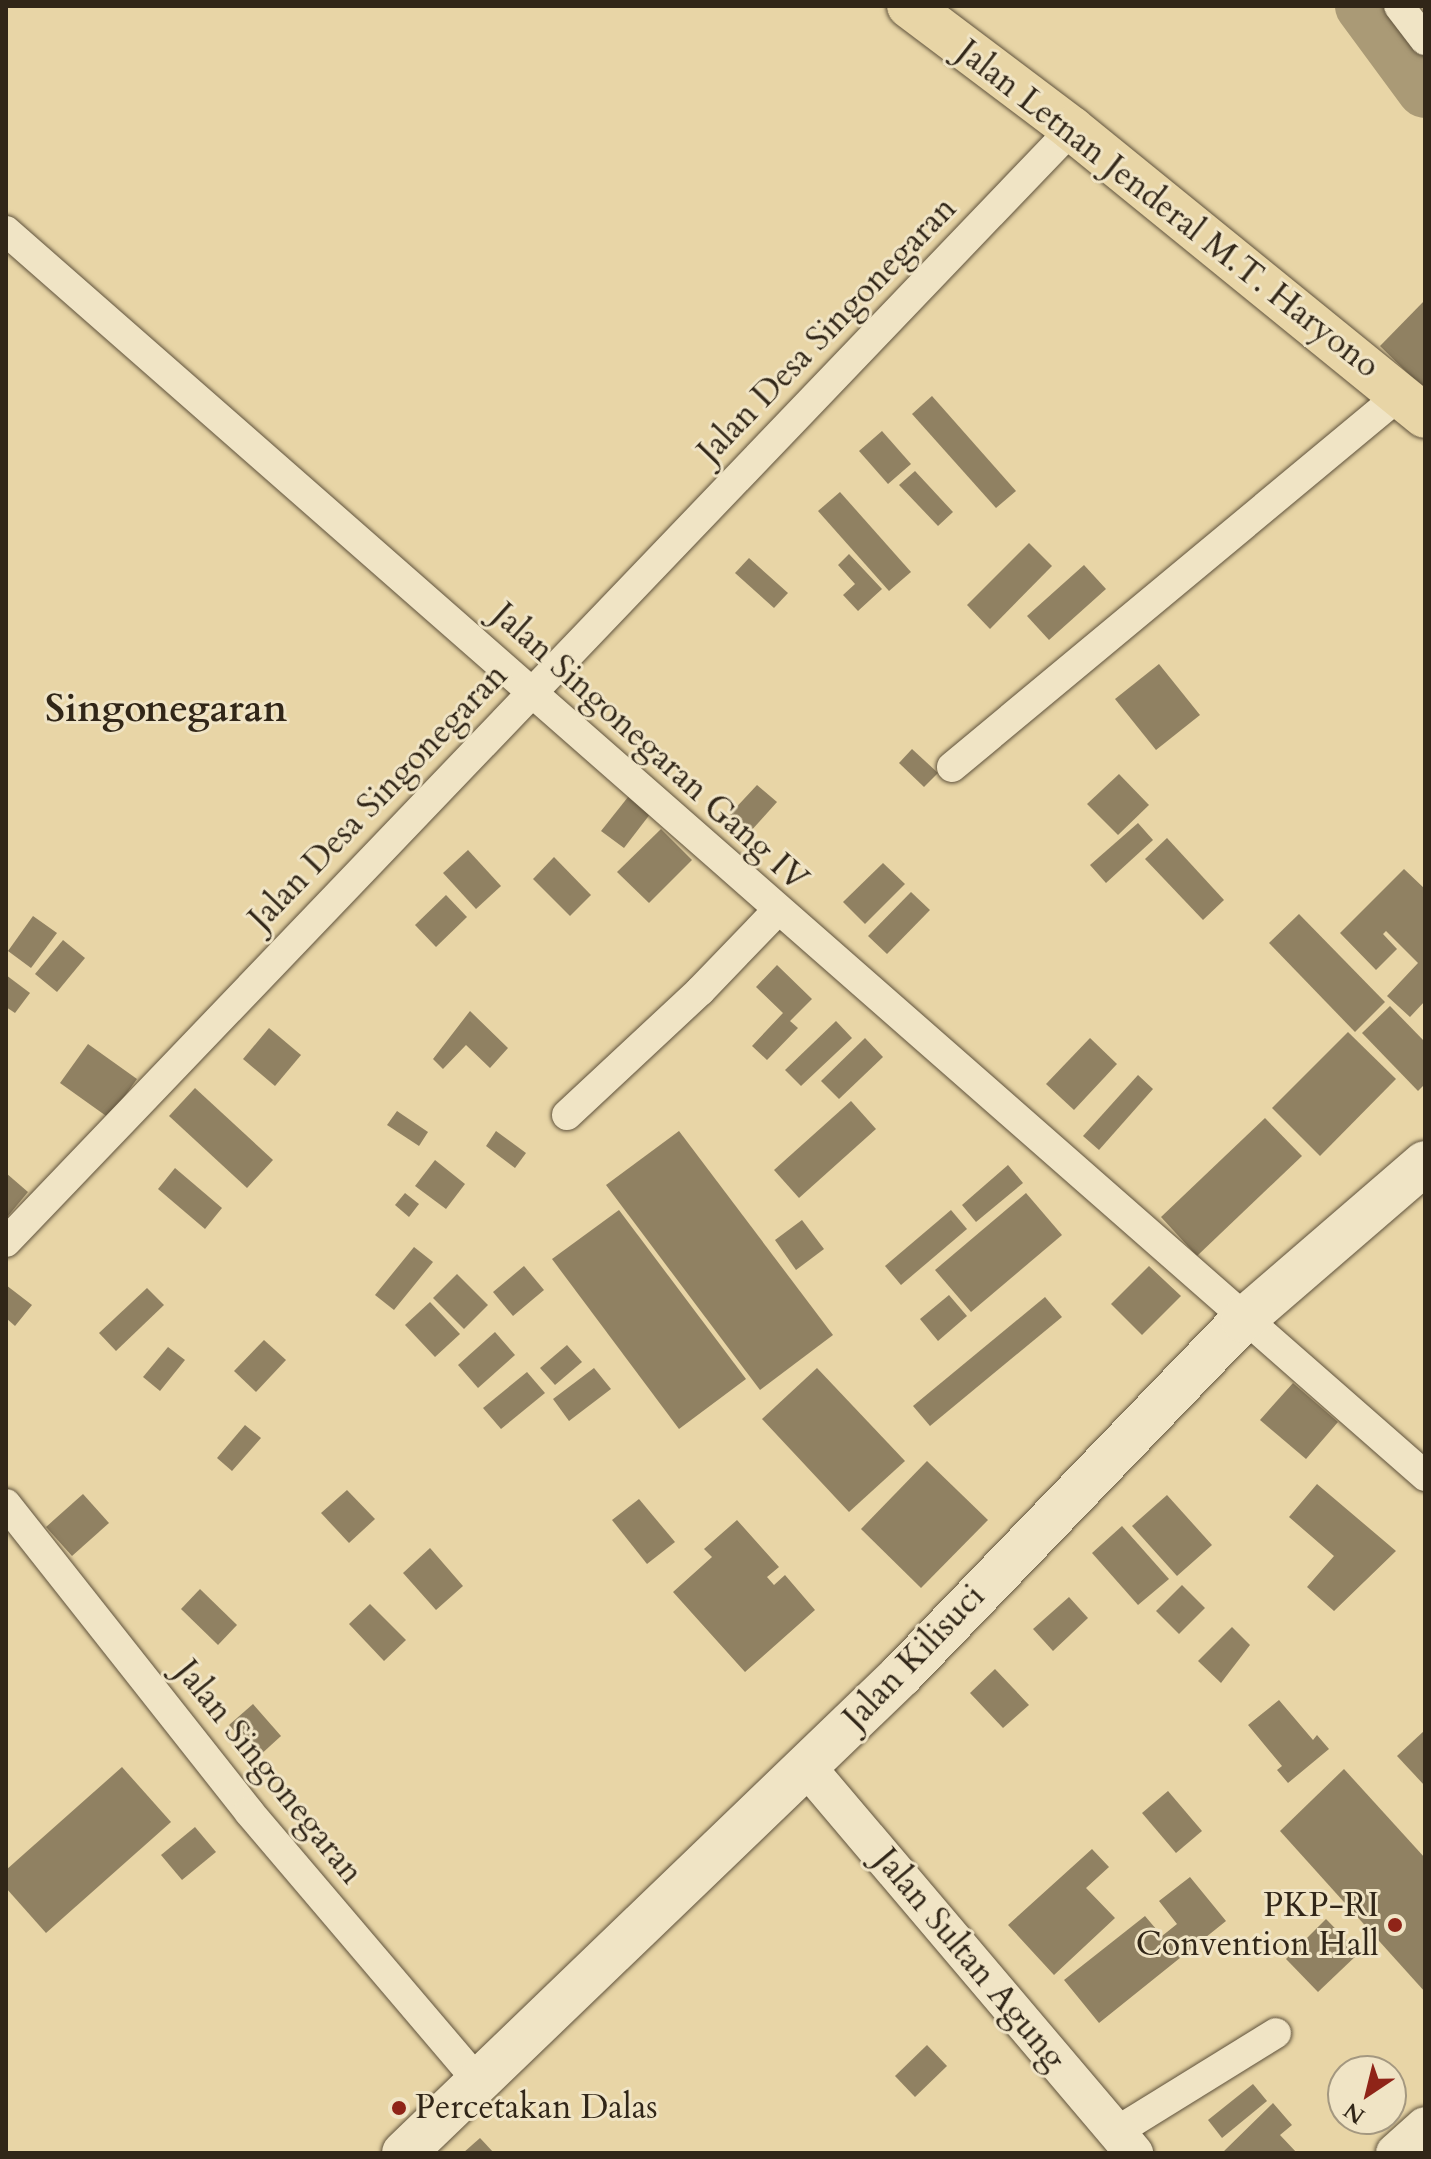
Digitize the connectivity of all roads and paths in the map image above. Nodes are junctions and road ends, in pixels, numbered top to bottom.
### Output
1 (909, 6) edge
2 (1399, 6) edge
3 (1425, 40) edge
4 (1072, 129) junction
5 (6, 231) edge
6 (1413, 405) edge
7 (532, 691) junction
8 (952, 767) dead end
9 (777, 911) junction
10 (567, 1115) dead end
11 (1425, 1163) edge
12 (6, 1242) edge
13 (1243, 1320) junction
14 (1425, 1476) edge
15 (6, 1504) edge
16 (805, 1765) junction
17 (1276, 2033) dead end
18 (480, 2083) junction
19 (1425, 2126) edge
20 (1125, 2143) edge
21 (404, 2153) edge
22 (1395, 2153) edge

1 - 4 main road, Jalan Letnan Jenderal M.T. Haryono
2 - 3 street
4 - 6 main road, Jalan Letnan Jenderal M.T. Haryono
4 - 7 street, Jalan Desa Singonegaran
5 - 7 street, Jalan Singonegaran Gang IV
6 - 8 street
7 - 9 street, Jalan Singonegaran Gang IV
7 - 12 street, Jalan Desa Singonegaran
9 - 10 street
9 - 13 street, Jalan Singonegaran Gang IV
11 - 13 main road, Jalan Kilisuci
13 - 14 street, Jalan Singonegaran Gang IV
13 - 16 main road, Jalan Kilisuci
15 - 18 street, Jalan Singonegaran
16 - 18 main road, Jalan Kilisuci
16 - 20 street, Jalan Sultan Agung
17 - 20 street
18 - 21 main road, Jalan Kilisuci
19 - 22 street

